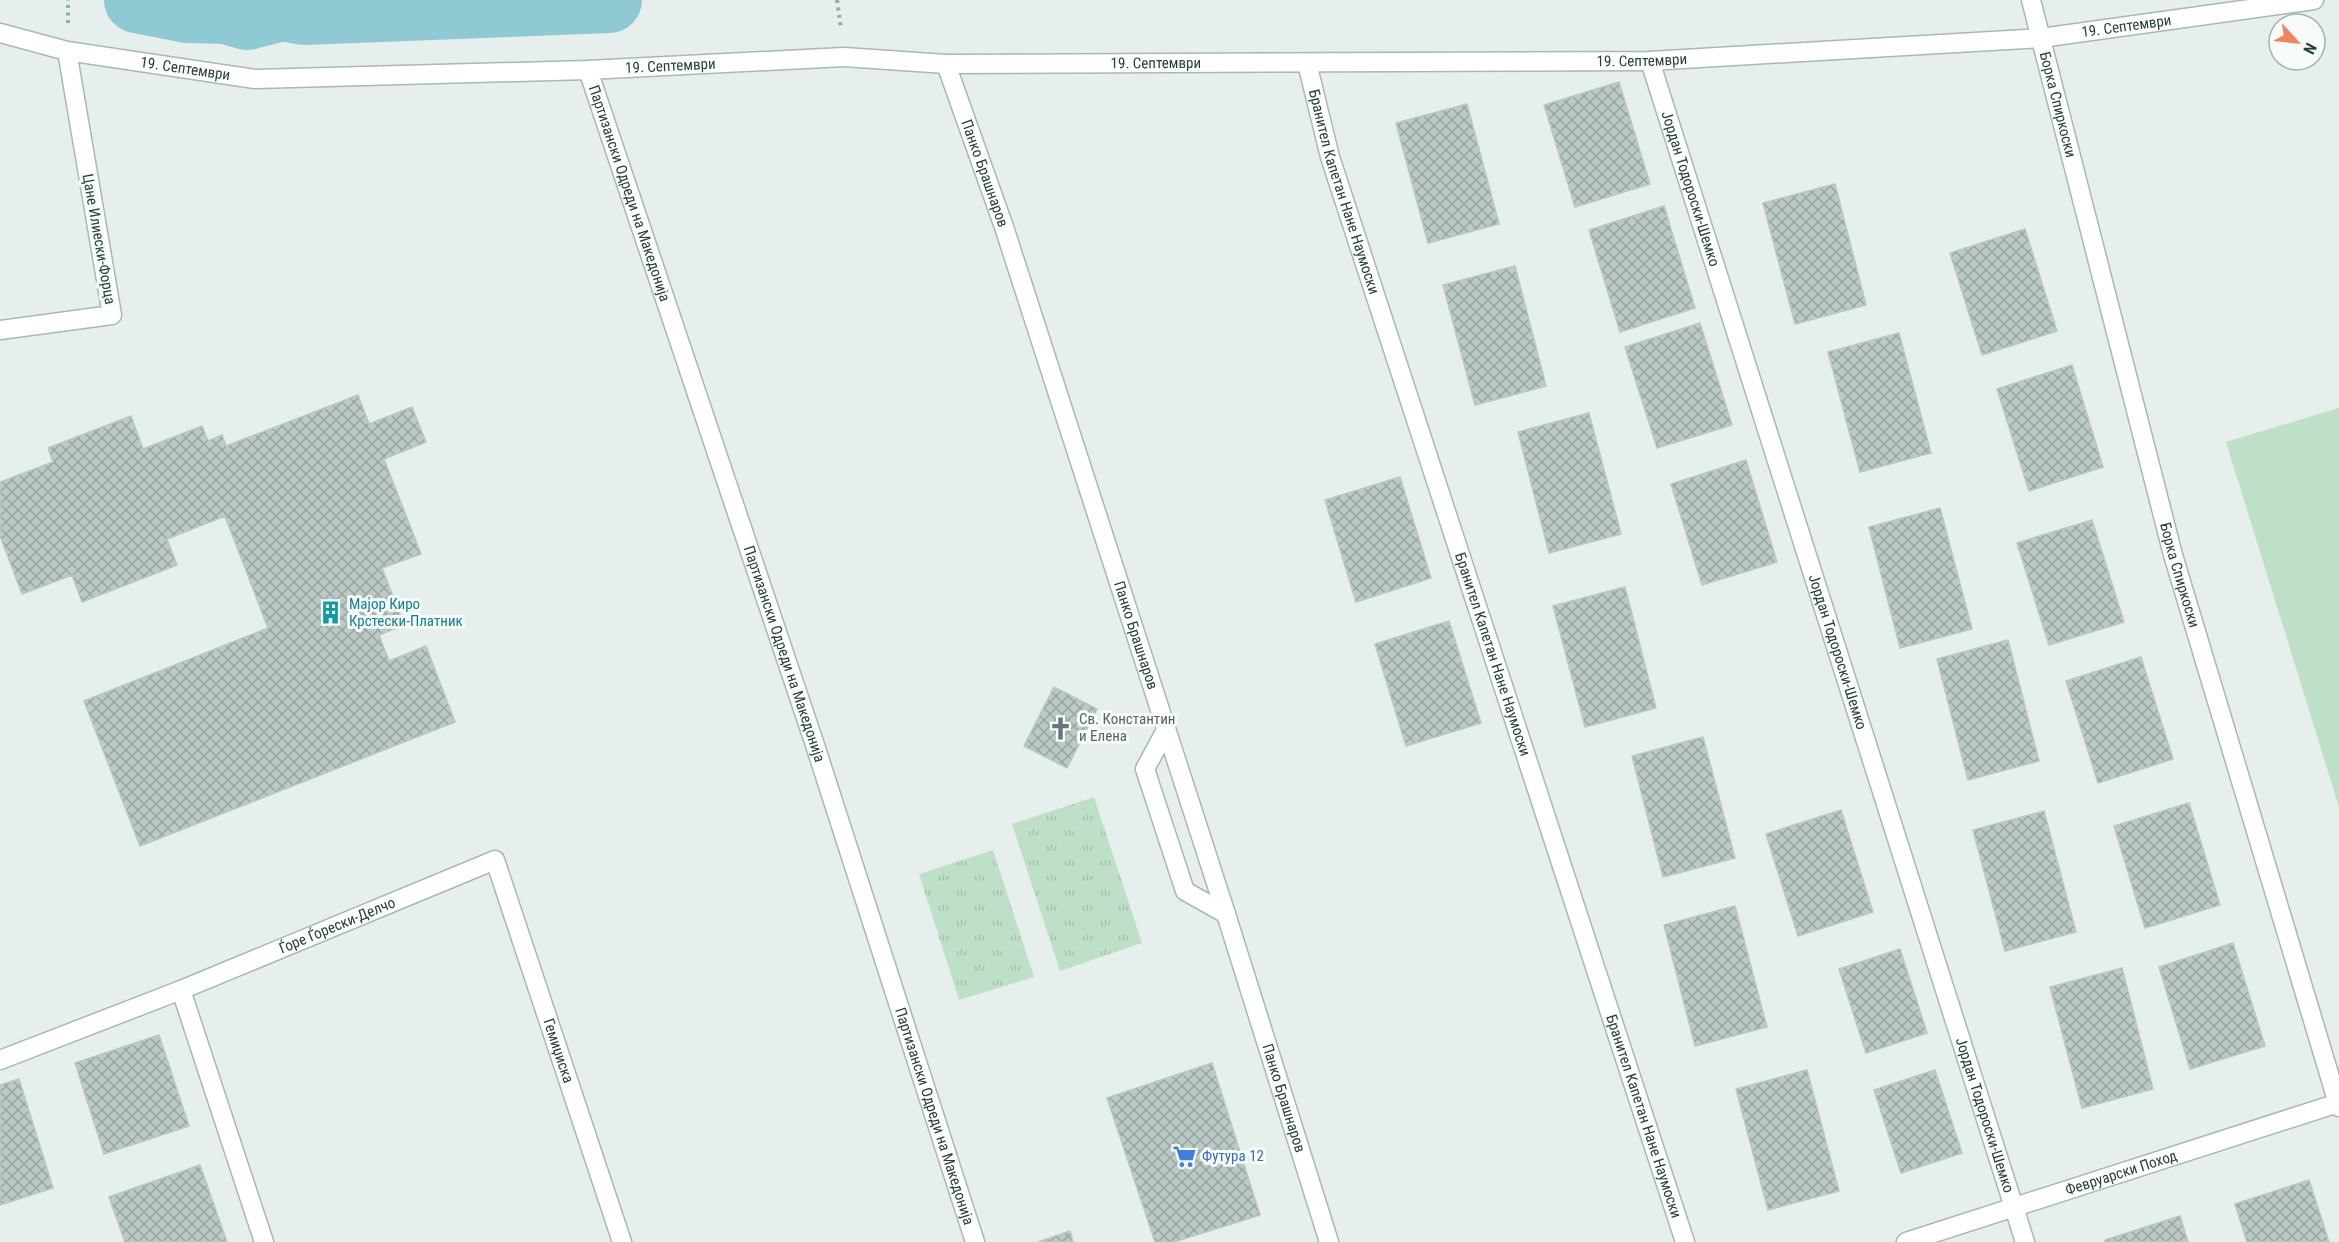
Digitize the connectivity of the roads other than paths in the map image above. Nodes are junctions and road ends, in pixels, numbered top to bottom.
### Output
1 (2031, 0) edge
2 (2314, 0) edge
3 (0, 33) edge
4 (2042, 38) junction
5 (67, 51) junction
6 (1650, 61) junction
7 (1307, 63) junction
8 (946, 64) junction
9 (588, 70) junction
10 (0, 330) edge
11 (1166, 730) junction
12 (495, 860) joint
13 (1226, 914) junction
14 (181, 990) junction
15 (0, 1060) edge
16 (2338, 1105) edge
17 (2014, 1207) junction
18 (264, 1242) edge
19 (622, 1242) edge
20 (975, 1242) edge
21 (1329, 1242) edge
22 (1685, 1242) edge
23 (1906, 1242) edge
24 (2025, 1242) edge

1 - 4 street, Борка Спиркоски
2 - 4 street, 19. Септември
3 - 5 street, 19. Септември
4 - 6 street, 19. Септември
4 - 16 street, Борка Спиркоски
5 - 9 street, 19. Септември
5 - 10 street, Цане Илиески-Форца
6 - 7 street, 19. Септември
6 - 17 street, Јордан Тодороски-Шемко
7 - 8 street, 19. Септември
7 - 22 street, Бранител Капетан Нане Наумоски
8 - 9 street, 19. Септември
8 - 11 street, Панко Брашнаров
9 - 20 street, Партизански Одреди на Македонија
11 - 13 street, Панко Брашнаров
11 - 13 street
12 - 14 street, Ѓоре Ѓорески-Делчо
12 - 19 street, Гемиџиска
13 - 21 street, Панко Брашнаров
14 - 15 street, Ѓоре Ѓорески-Делчо
14 - 18 street
16 - 17 street, Февруарски Поход
17 - 23 street, Февруарски Поход
17 - 24 street, Јордан Тодороски-Шемко

